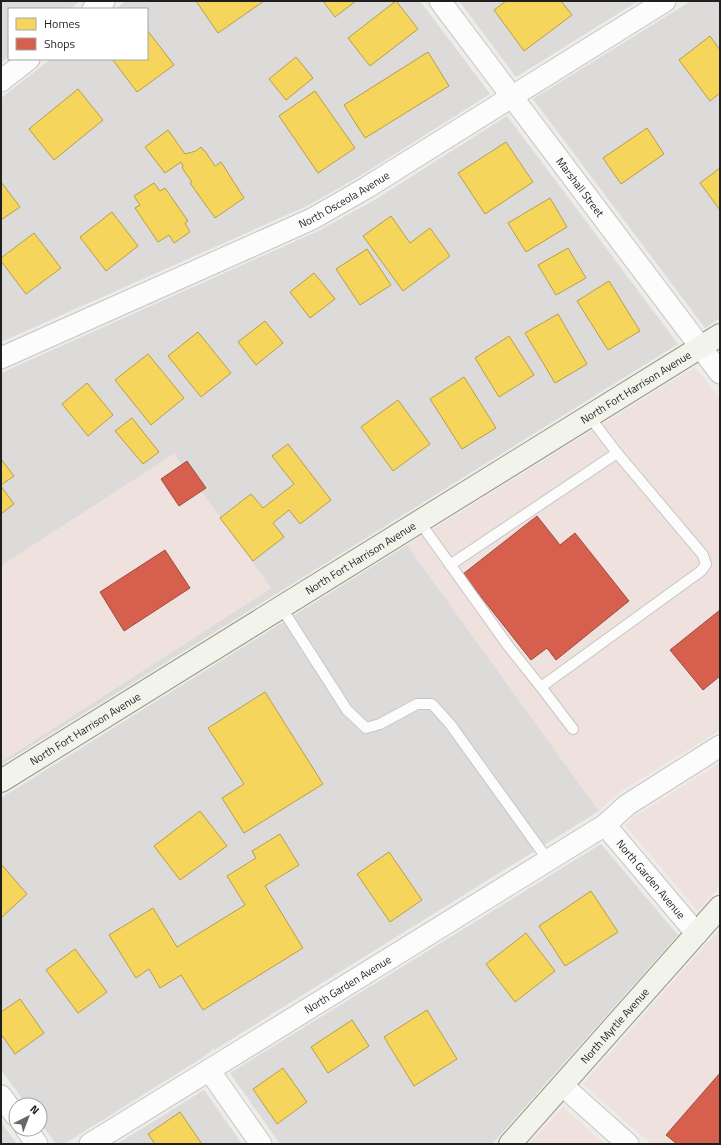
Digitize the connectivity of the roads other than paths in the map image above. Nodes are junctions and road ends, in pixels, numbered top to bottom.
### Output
1 (104, 1) edge
2 (440, 1) edge
3 (665, 1) edge
4 (94, 8) edge
5 (28, 60) edge
6 (1, 81) edge
7 (512, 96) junction
8 (720, 334) edge
9 (700, 347) junction
10 (1, 358) edge
11 (720, 373) edge
12 (589, 416) junction
13 (617, 453) junction
14 (419, 521) junction
15 (450, 565) junction
16 (281, 607) junction
17 (541, 687) junction
18 (573, 729) dead end
19 (720, 746) edge
20 (1, 781) edge
21 (605, 824) junction
22 (548, 860) junction
23 (720, 907) edge
24 (697, 934) junction
25 (209, 1070) junction
26 (563, 1086) junction
27 (1, 1096) edge
28 (8, 1105) edge
29 (90, 1144) edge
30 (261, 1144) edge
31 (510, 1144) edge
32 (628, 1144) edge

1 - 4 street
2 - 7 street, Marshall Street
3 - 7 street, North Osceola Avenue
5 - 6 street
7 - 9 street, Marshall Street
7 - 10 street, North Osceola Avenue
8 - 9 street, North Fort Harrison Avenue
9 - 11 street, Marshall Street
9 - 12 street, North Fort Harrison Avenue
12 - 13 lane
12 - 14 street, North Fort Harrison Avenue
13 - 15 lane
13 - 17 lane
14 - 15 lane
14 - 16 street, North Fort Harrison Avenue
15 - 17 lane
16 - 20 street, North Fort Harrison Avenue
16 - 22 lane
17 - 18 lane
19 - 21 street, North Garden Avenue
21 - 22 street, North Garden Avenue
21 - 24 street, North Garden Avenue
22 - 25 street, North Garden Avenue
23 - 24 street, North Myrtle Avenue
24 - 26 street, North Myrtle Avenue
25 - 29 street, North Garden Avenue
25 - 30 street
26 - 31 street, North Myrtle Avenue
26 - 32 street
27 - 28 street

